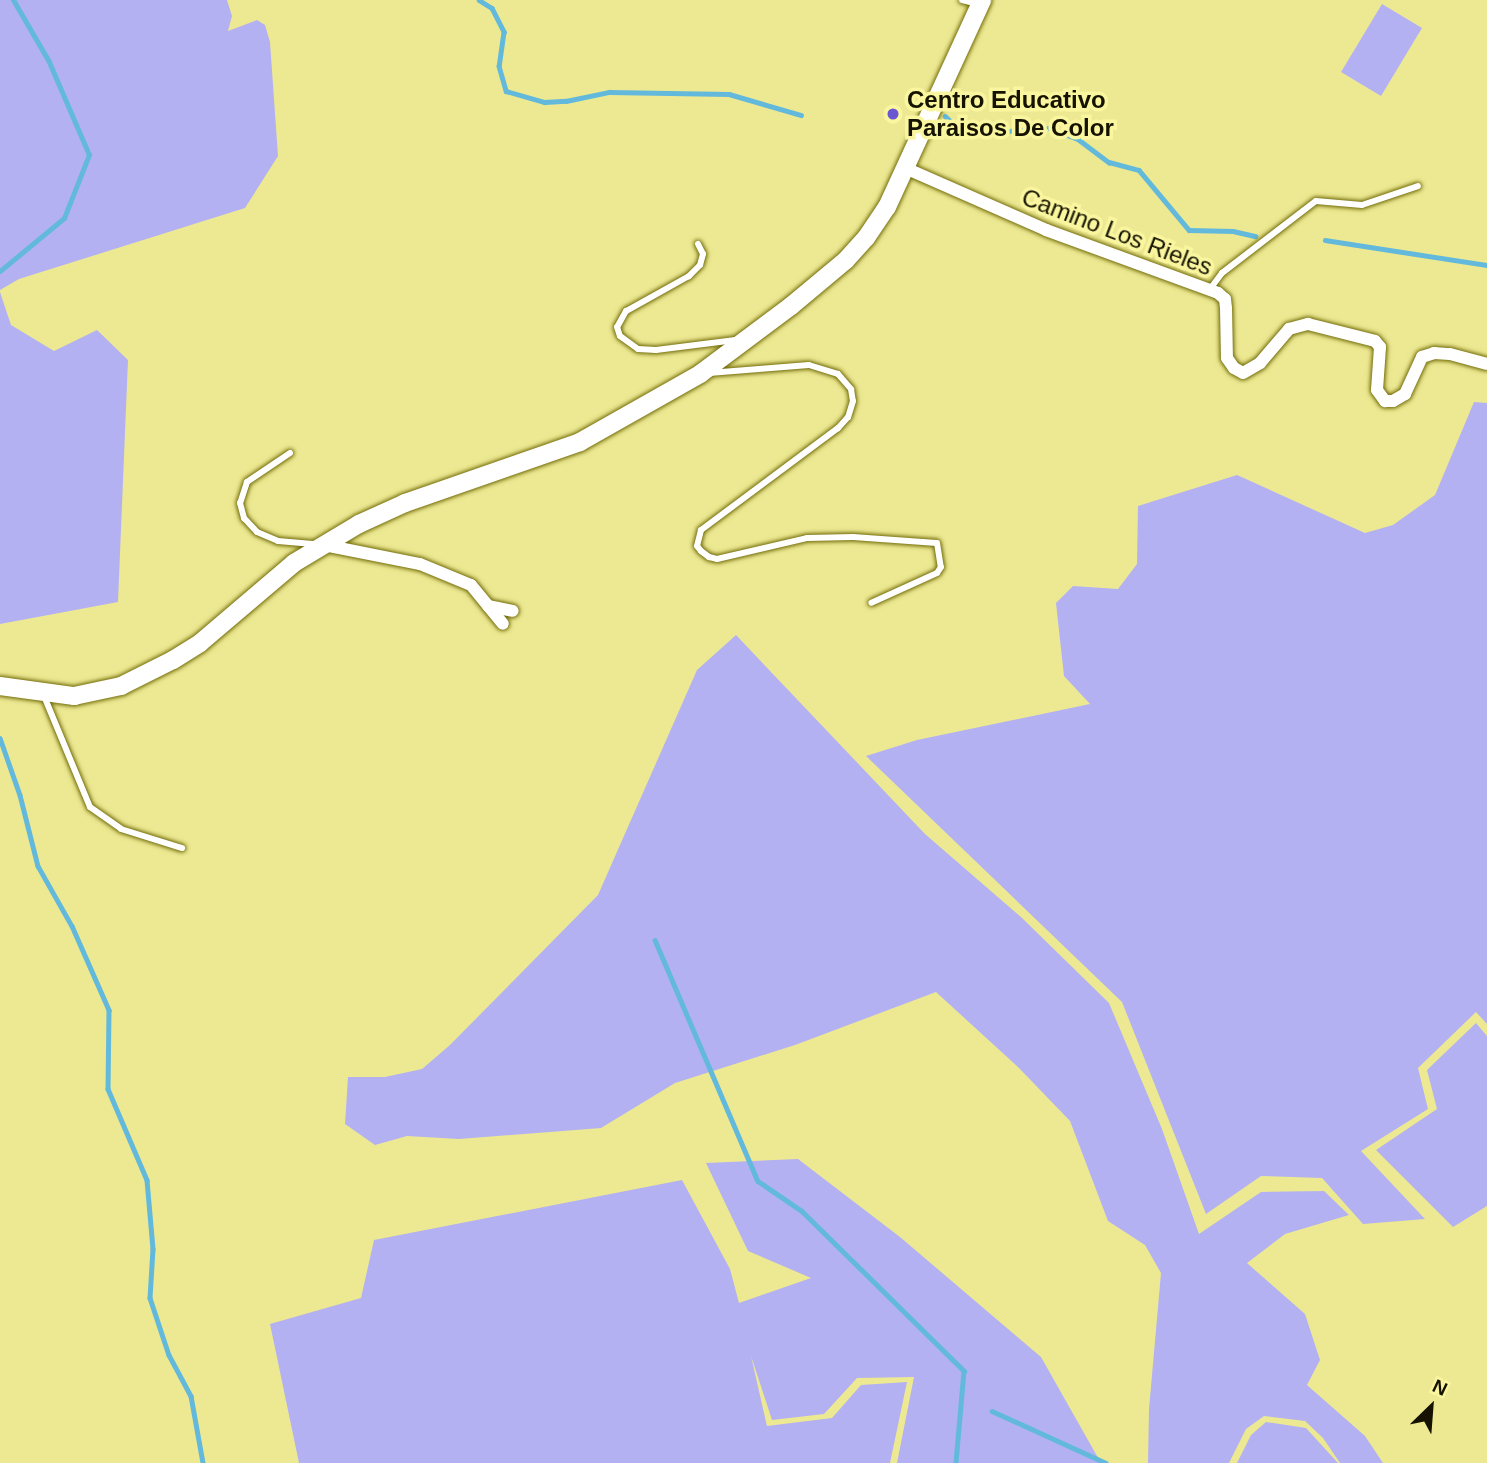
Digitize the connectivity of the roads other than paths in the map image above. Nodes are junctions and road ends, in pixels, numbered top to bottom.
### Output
1 (962, 0) edge
2 (981, 2) edge
3 (905, 168) junction
4 (1418, 186) dead end
5 (698, 244) dead end
6 (1209, 290) junction
7 (747, 339) junction
8 (1487, 364) edge
9 (700, 374) junction
10 (290, 453) dead end
11 (324, 545) junction
12 (871, 603) dead end
13 (488, 606) junction
14 (513, 611) dead end
15 (503, 624) dead end
16 (0, 686) edge
17 (44, 694) junction
18 (183, 848) dead end

1 - 2 lane
2 - 3 main road
3 - 6 street, Camino Los Rieles
3 - 7 main road
4 - 6 lane
5 - 7 lane
6 - 8 street, Camino Los Rieles
7 - 9 main road
9 - 11 main road
9 - 12 lane
10 - 11 lane
11 - 13 street
11 - 17 main road
13 - 14 street
13 - 15 street
16 - 17 main road
17 - 18 lane

